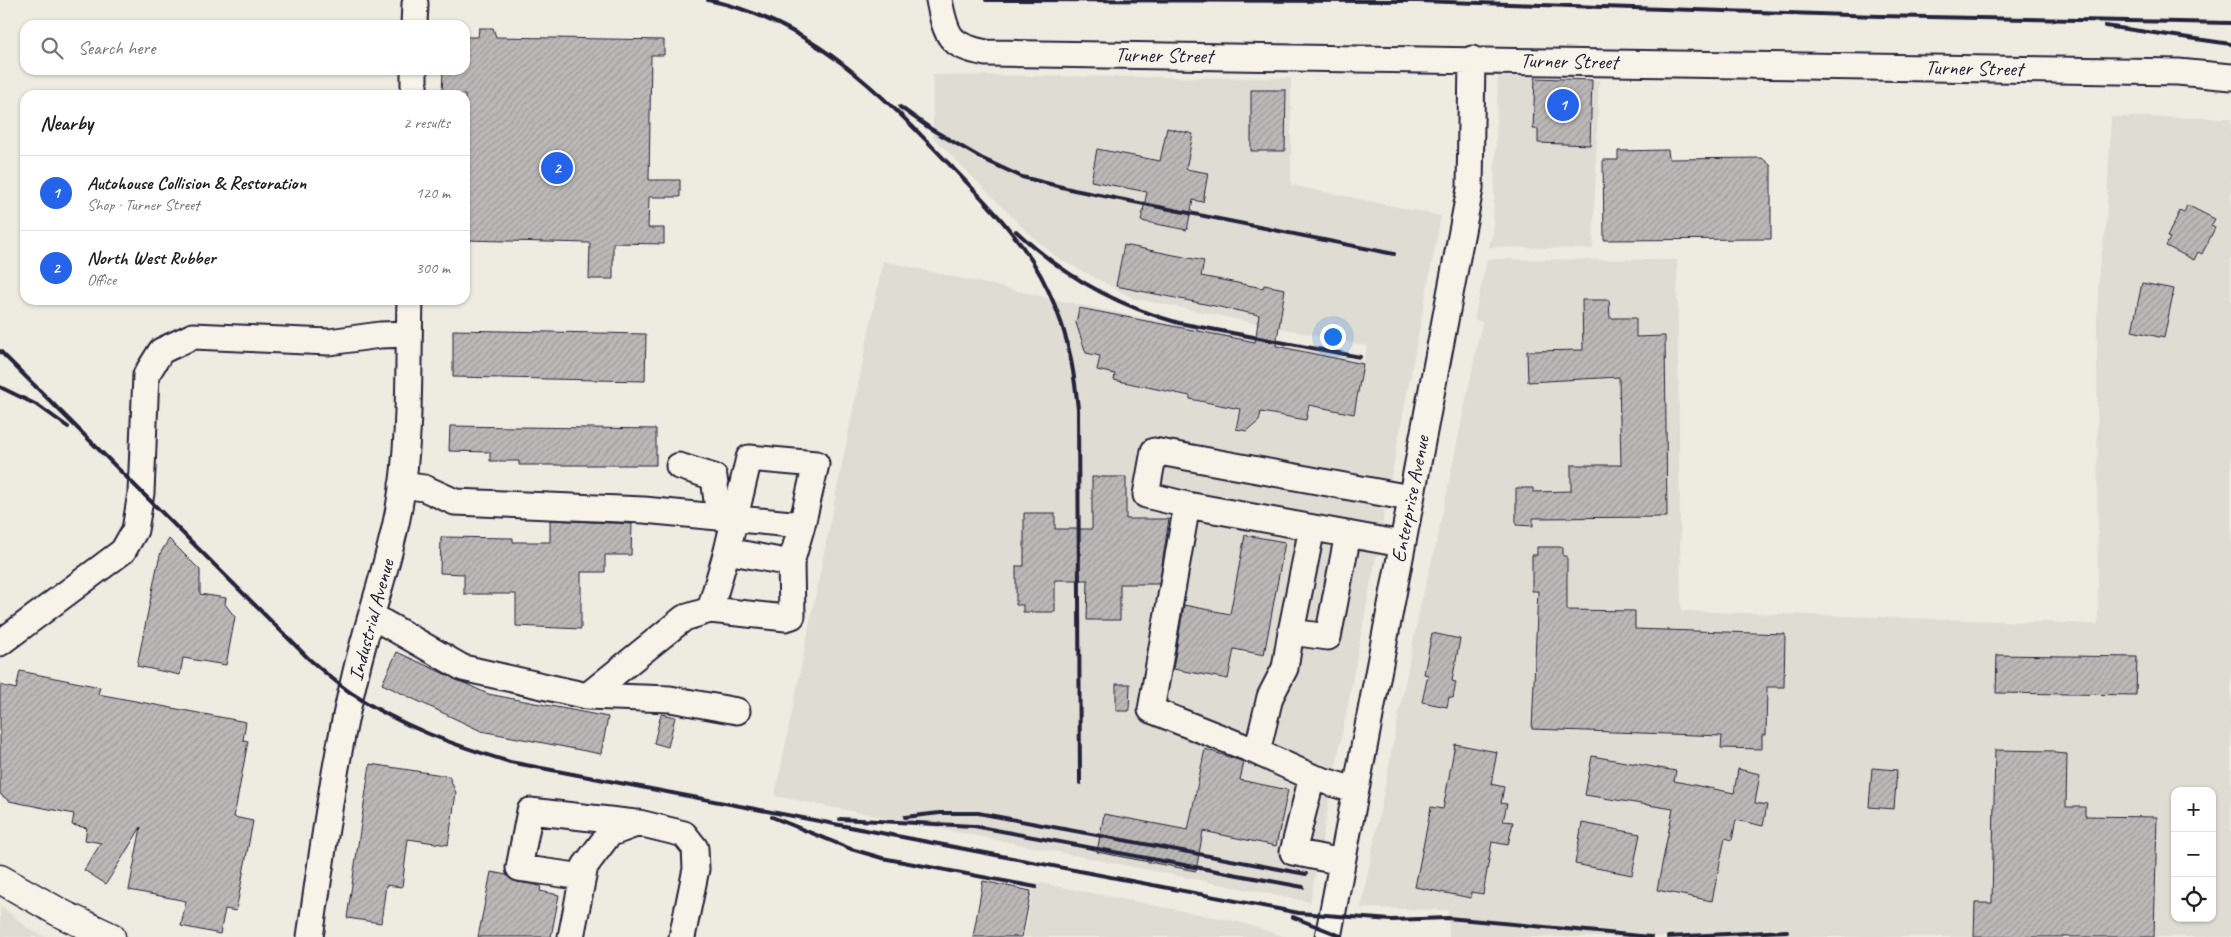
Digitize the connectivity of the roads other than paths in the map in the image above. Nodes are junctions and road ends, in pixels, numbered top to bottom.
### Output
1 (940, 0) edge
2 (1472, 59) junction
3 (414, 75) edge
4 (2231, 77) edge
5 (414, 90) edge
6 (410, 305) edge
7 (409, 334) junction
8 (679, 466) dead end
9 (402, 485) junction
10 (1410, 498) junction
11 (1187, 505) junction
12 (727, 518) junction
13 (802, 525) junction
14 (1312, 528) junction
15 (1348, 534) junction
16 (1402, 544) junction
17 (726, 551) junction
18 (791, 563) junction
19 (710, 610) junction
20 (372, 616) junction
21 (1291, 632) junction
22 (0, 643) edge
23 (587, 696) junction
24 (737, 711) dead end
25 (1257, 752) junction
26 (1312, 777) junction
27 (1354, 790) junction
28 (639, 823) junction
29 (1342, 862) junction
30 (583, 877) junction
31 (0, 879) edge
32 (111, 937) edge
33 (310, 937) edge
34 (571, 937) edge
35 (682, 937) edge
36 (1328, 937) edge

1 - 2 street, Turner Street
2 - 4 street, Turner Street
2 - 10 street, Enterprise Avenue
3 - 5 street
6 - 7 street, Industrial Avenue
7 - 9 street, Industrial Avenue
7 - 22 street
8 - 12 street
9 - 12 street
9 - 20 street, Industrial Avenue
10 - 11 street
10 - 16 street, Enterprise Avenue
11 - 14 street
11 - 25 street
12 - 13 street
12 - 13 street
12 - 17 street
13 - 18 street
14 - 15 street
14 - 21 street
15 - 16 street
15 - 21 street
16 - 27 street, Enterprise Avenue
17 - 18 street
17 - 19 street
18 - 19 street
19 - 23 street
20 - 23 street
20 - 33 street, Industrial Avenue
21 - 25 street
23 - 24 street
25 - 26 street
26 - 27 street
26 - 29 street
27 - 29 street, Enterprise Avenue
28 - 30 street
28 - 30 street
28 - 35 street
29 - 36 street, Enterprise Avenue
30 - 34 street
31 - 32 main road

